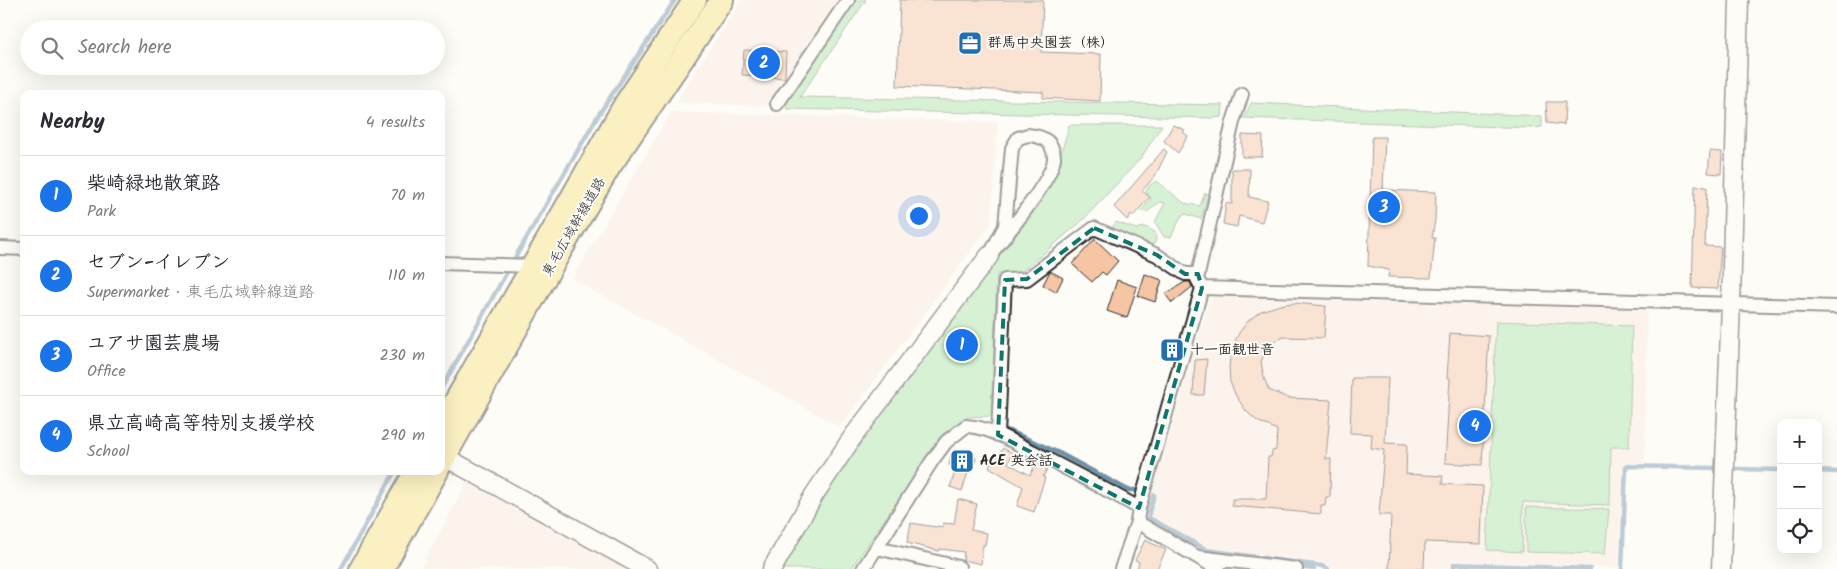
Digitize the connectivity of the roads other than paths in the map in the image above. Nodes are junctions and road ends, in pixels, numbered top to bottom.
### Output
1 (695, 0) edge
2 (722, 0) edge
3 (848, 0) edge
4 (1739, 0) edge
5 (1242, 94) dead end
6 (777, 104) dead end
7 (0, 248) edge
8 (20, 249) edge
9 (989, 256) junction
10 (445, 263) edge
11 (532, 266) junction
12 (1198, 274) junction
13 (1202, 288) junction
14 (1731, 303) junction
15 (1837, 307) edge
16 (445, 419) edge
17 (998, 435) junction
18 (445, 457) edge
19 (445, 466) edge
20 (414, 475) edge
21 (435, 475) edge
22 (1139, 508) junction
23 (1138, 522) junction
24 (877, 548) junction
25 (1198, 557) junction
26 (958, 567) dead end
27 (361, 569) edge
28 (382, 569) edge
29 (647, 569) edge
30 (772, 569) edge
31 (864, 569) edge
32 (1121, 569) edge
33 (1218, 569) edge
34 (1296, 569) edge
35 (1721, 569) edge

1 - 11 highway, 東毛広域幹線道路
2 - 18 highway, 東毛広域幹線道路
3 - 6 street
4 - 14 street
5 - 12 street
7 - 8 street
9 - 9 street
9 - 30 street
10 - 11 street
11 - 16 highway, 東毛広域幹線道路
12 - 13 street
12 - 17 street
13 - 14 street
13 - 22 street
14 - 15 street
14 - 35 street
17 - 22 street
17 - 24 street
19 - 29 street
20 - 27 highway
21 - 28 highway, 東毛広域幹線道路
22 - 23 street
23 - 25 street
23 - 32 street
24 - 26 street
24 - 31 street
25 - 33 street
25 - 34 street

